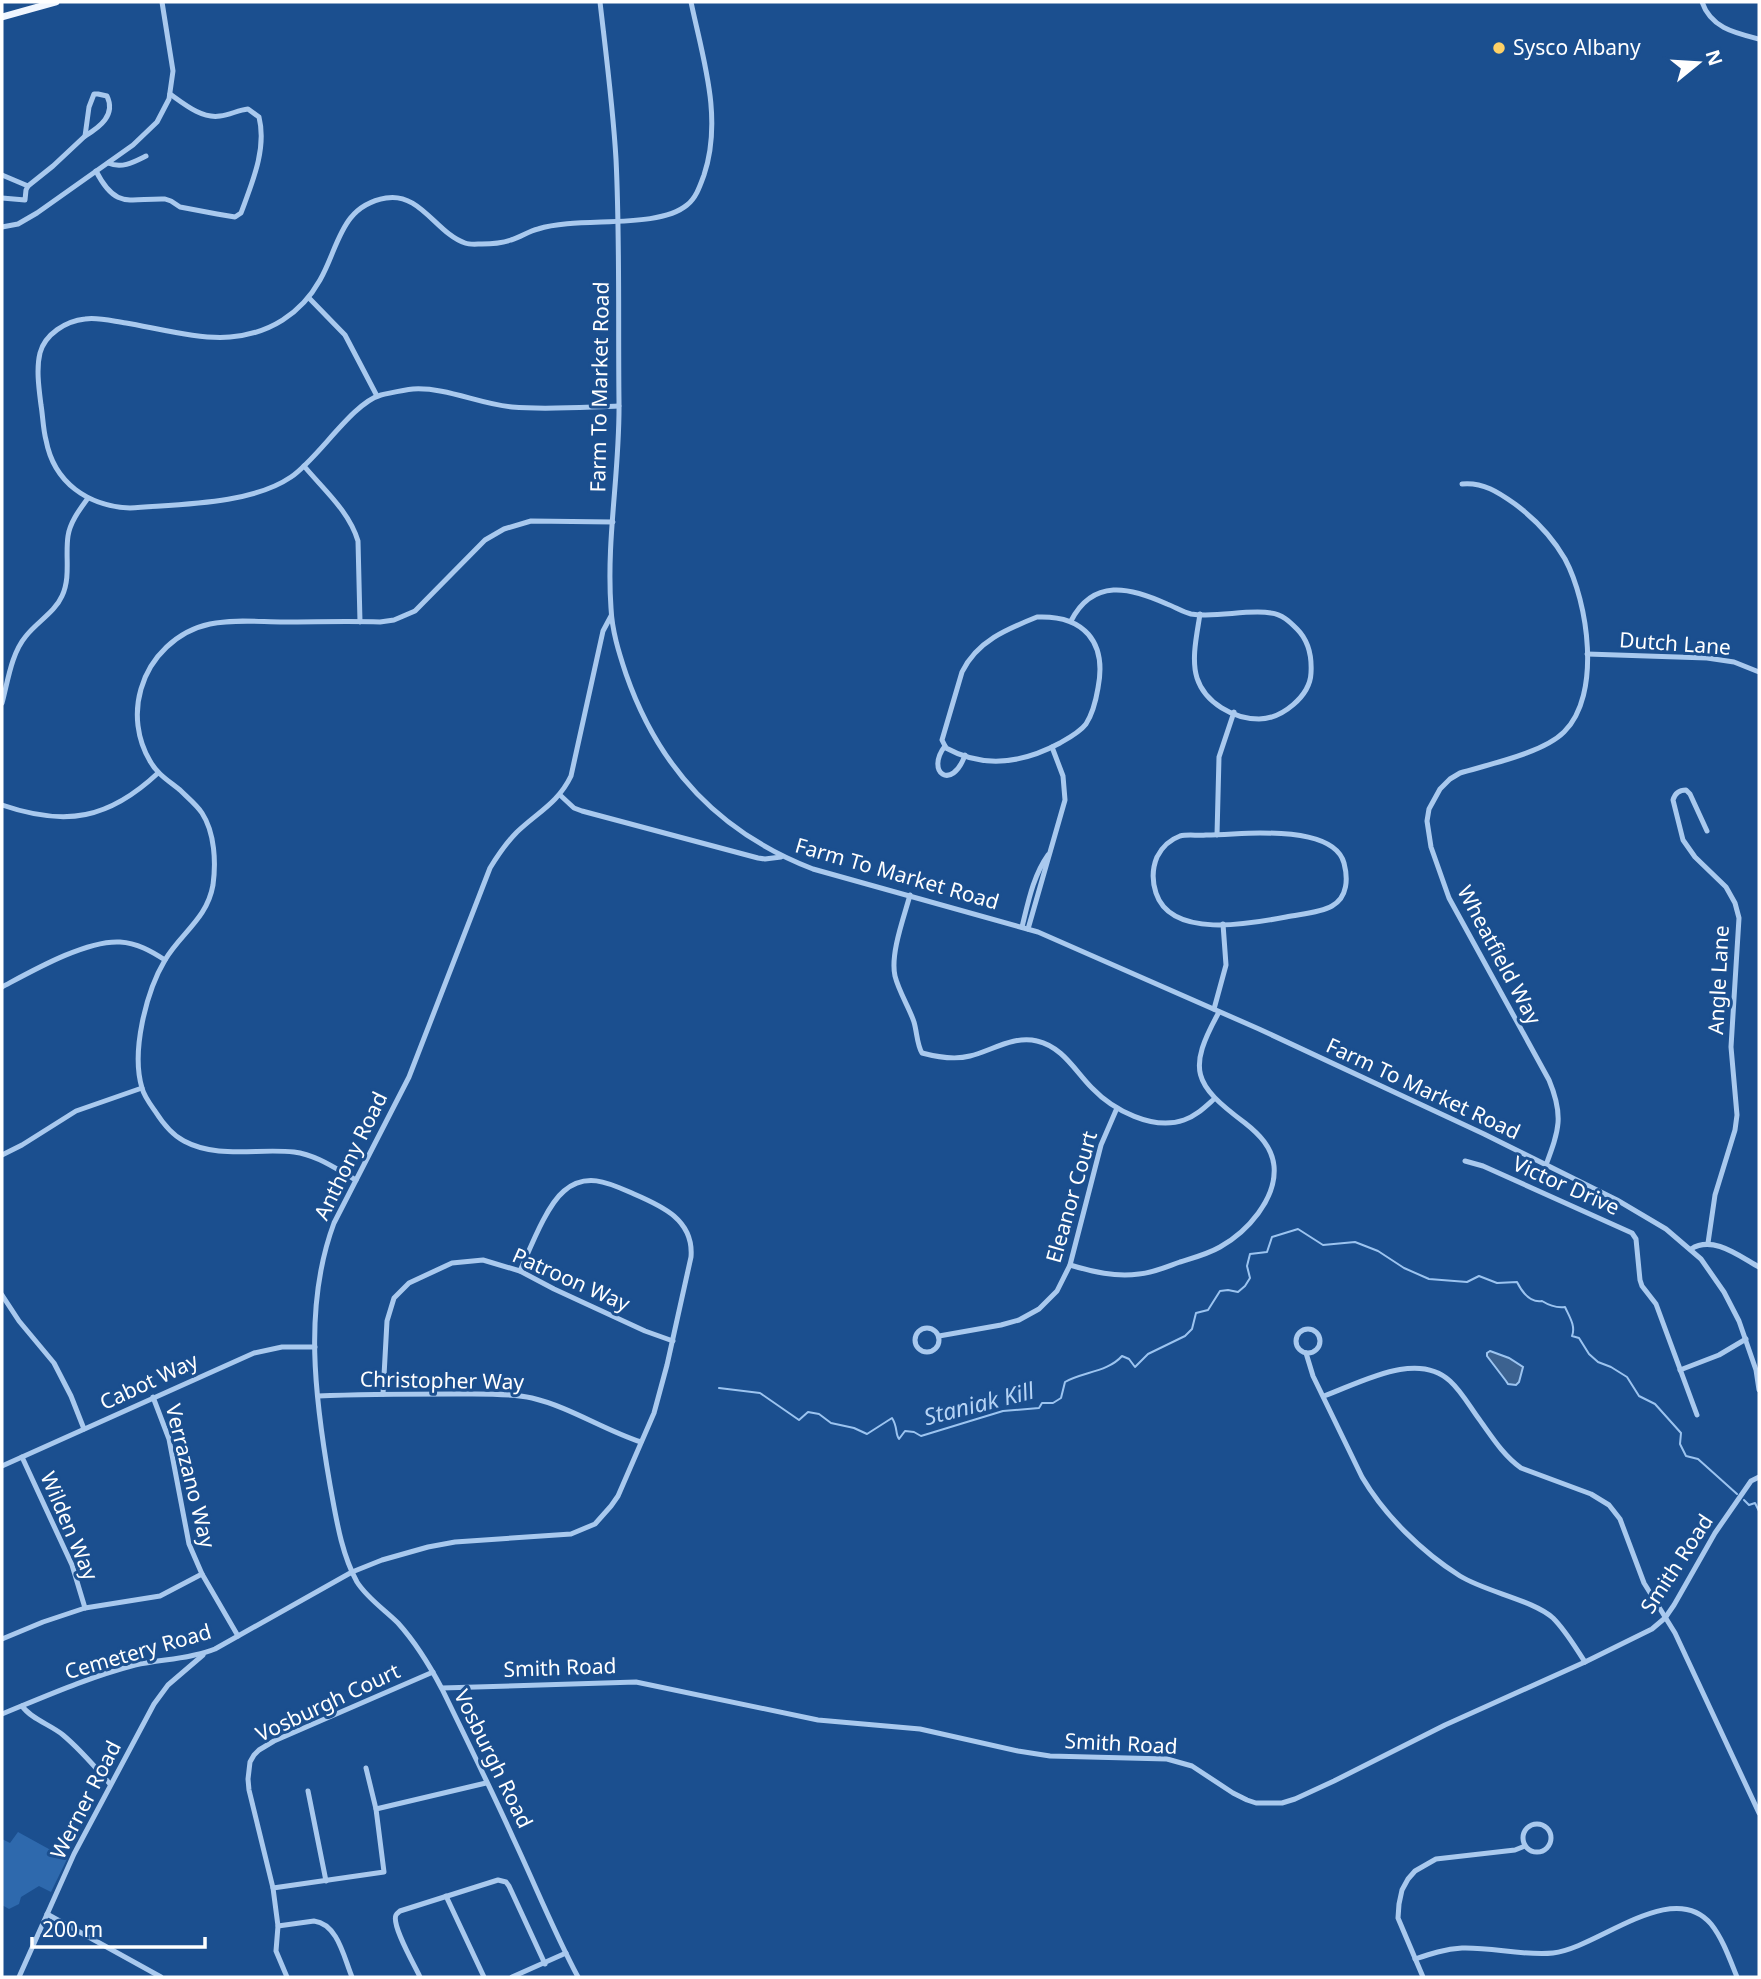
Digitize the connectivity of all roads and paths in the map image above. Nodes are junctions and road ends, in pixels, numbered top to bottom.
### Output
1 (56, 2) edge
2 (162, 2) edge
3 (600, 2) edge
4 (691, 2) edge
5 (1702, 2) edge
6 (2, 17) edge
7 (1759, 40) edge
8 (170, 94) junction
9 (85, 136) junction
10 (146, 156) dead end
11 (108, 163) junction
12 (96, 171) junction
13 (2, 175) edge
14 (28, 186) junction
15 (2, 198) edge
16 (618, 222) junction
17 (2, 227) edge
18 (309, 298) junction
19 (377, 396) junction
20 (619, 406) junction
21 (304, 466) junction
22 (1462, 484) dead end
23 (88, 498) junction
24 (613, 522) junction
25 (1200, 614) junction
26 (611, 616) junction
27 (1071, 621) junction
28 (360, 622) junction
29 (1587, 654) junction
30 (1759, 671) edge
31 (2, 703) edge
32 (1234, 712) junction
33 (945, 746) junction
34 (1052, 747) junction
35 (965, 755) junction
36 (158, 773) junction
37 (559, 795) junction
38 (2, 806) edge
39 (1707, 831) dead end
40 (1217, 835) junction
41 (781, 857) junction
42 (910, 895) junction
43 (1223, 924) junction
44 (1025, 928) junction
45 (165, 960) junction
46 (2, 987) edge
47 (1216, 1010) junction
48 (142, 1088) junction
49 (1214, 1099) junction
50 (1117, 1108) junction
51 (2, 1155) edge
52 (1465, 1161) dead end
53 (1546, 1165) junction
54 (356, 1180) junction
55 (1708, 1243) junction
56 (1691, 1250) junction
57 (1070, 1265) junction
58 (1759, 1267) edge
59 (520, 1271) junction
60 (2, 1295) edge
61 (939, 1336) junction
62 (1746, 1339) junction
63 (673, 1341) junction
64 (315, 1348) junction
65 (1306, 1353) junction
66 (1681, 1370) junction
67 (1759, 1390) edge
68 (383, 1394) junction
69 (318, 1396) junction
70 (1324, 1396) junction
71 (153, 1398) junction
72 (1697, 1415) dead end
73 (84, 1429) junction
74 (641, 1442) junction
75 (22, 1457) junction
76 (2, 1466) edge
77 (1759, 1477) edge
78 (352, 1572) junction
79 (202, 1574) junction
80 (85, 1608) junction
81 (1665, 1618) junction
82 (237, 1636) junction
83 (2, 1639) edge
84 (205, 1653) junction
85 (1585, 1662) junction
86 (433, 1672) junction
87 (442, 1688) junction
88 (22, 1706) junction
89 (2, 1714) edge
90 (366, 1768) dead end
91 (486, 1783) junction
92 (110, 1784) junction
93 (308, 1790) dead end
94 (376, 1809) junction
95 (1759, 1813) edge
96 (1525, 1846) junction
97 (326, 1881) junction
98 (273, 1888) junction
99 (446, 1896) junction
100 (47, 1914) junction
101 (278, 1926) junction
102 (566, 1953) junction
103 (1415, 1958) junction
104 (545, 1964) junction
105 (19, 1977) edge
106 (161, 1977) edge
107 (287, 1977) edge
108 (352, 1977) edge
109 (420, 1977) edge
110 (484, 1977) edge
111 (512, 1977) edge
112 (578, 1977) edge
113 (1423, 1977) edge
114 (1737, 1977) edge

1 - 6 main road
2 - 8 street
3 - 16 street, Farm To Market Road
4 - 16 street
5 - 7 street
8 - 11 street
8 - 12 street
9 - 9 street
9 - 14 street
10 - 11 street
11 - 12 street
12 - 17 street
13 - 14 street
14 - 15 street
16 - 18 street
16 - 20 street, Farm To Market Road
18 - 19 street
18 - 23 street
19 - 20 street
19 - 21 street
20 - 24 street, Farm To Market Road
21 - 23 street
21 - 28 street
22 - 29 street, Wheatfield Way
23 - 31 street
24 - 26 street, Farm To Market Road
24 - 28 street
25 - 27 street
25 - 32 street
25 - 32 street
26 - 37 street, Anthony Road
26 - 41 street, Farm To Market Road
27 - 33 street
27 - 34 street
28 - 36 street
29 - 30 street, Dutch Lane
29 - 53 street, Wheatfield Way
32 - 40 street
33 - 35 street
33 - 35 street
34 - 35 street
34 - 44 street
36 - 38 street
36 - 45 street
37 - 41 street
37 - 54 street, Anthony Road
39 - 55 street, Angle Lane
40 - 43 street
40 - 43 street
41 - 42 street, Farm To Market Road
42 - 44 street, Farm To Market Road
42 - 50 street
43 - 47 street
44 - 47 street, Farm To Market Road
45 - 46 street
45 - 48 street
47 - 49 street
47 - 53 street, Farm To Market Road
48 - 51 street
48 - 54 street
49 - 50 street
49 - 57 street
50 - 57 street, Eleanor Court
52 - 66 street, Victor Drive
53 - 56 street, Farm To Market Road
54 - 64 street, Anthony Road
55 - 56 street
55 - 58 street
56 - 62 street, Farm To Market Road
57 - 61 street, Eleanor Court
59 - 63 street, Patroon Way
59 - 63 street, Cemetery Road
59 - 68 street, Patroon Way
60 - 73 street
61 - 61 street, Eleanor Court
62 - 66 street
62 - 67 street, Farm To Market Road
63 - 74 street, Cemetery Road
64 - 69 street, Anthony Road
64 - 71 street, Cabot Way
65 - 65 street
65 - 70 street
66 - 72 street, Victor Drive
68 - 69 street, Christopher Way
68 - 74 street, Christopher Way
69 - 78 street, Anthony Road
70 - 81 street
70 - 85 street
71 - 73 street, Cabot Way
71 - 79 street, Verrazano Way
73 - 75 street, Cabot Way
74 - 78 street, Cemetery Road
75 - 76 street, Cabot Way
75 - 80 street, Wilden Way
77 - 81 street, Smith Road
78 - 82 street, Cemetery Road
78 - 86 street, Vosburgh Road
79 - 80 street
79 - 82 street, Verrazano Way
80 - 83 street
81 - 85 street, Smith Road
81 - 95 street
82 - 84 street, Cemetery Road
84 - 88 street, Cemetery Road
84 - 92 street, Werner Road
85 - 87 street, Smith Road
86 - 87 street, Vosburgh Road
86 - 98 street, Vosburgh Court
87 - 91 street, Vosburgh Road
88 - 89 street, Cemetery Road
88 - 92 street
90 - 94 street
91 - 94 street
91 - 102 street, Vosburgh Road
92 - 100 street, Werner Road
93 - 97 street
94 - 97 street
96 - 96 street
96 - 103 street
97 - 98 street
98 - 101 street, Vosburgh Court
99 - 104 street
99 - 109 street
99 - 110 street
100 - 105 street, Werner Road
100 - 106 street
101 - 107 street, Vosburgh Court
101 - 108 street
102 - 104 street
102 - 112 street, Vosburgh Road
103 - 113 street
103 - 114 street
104 - 111 street

